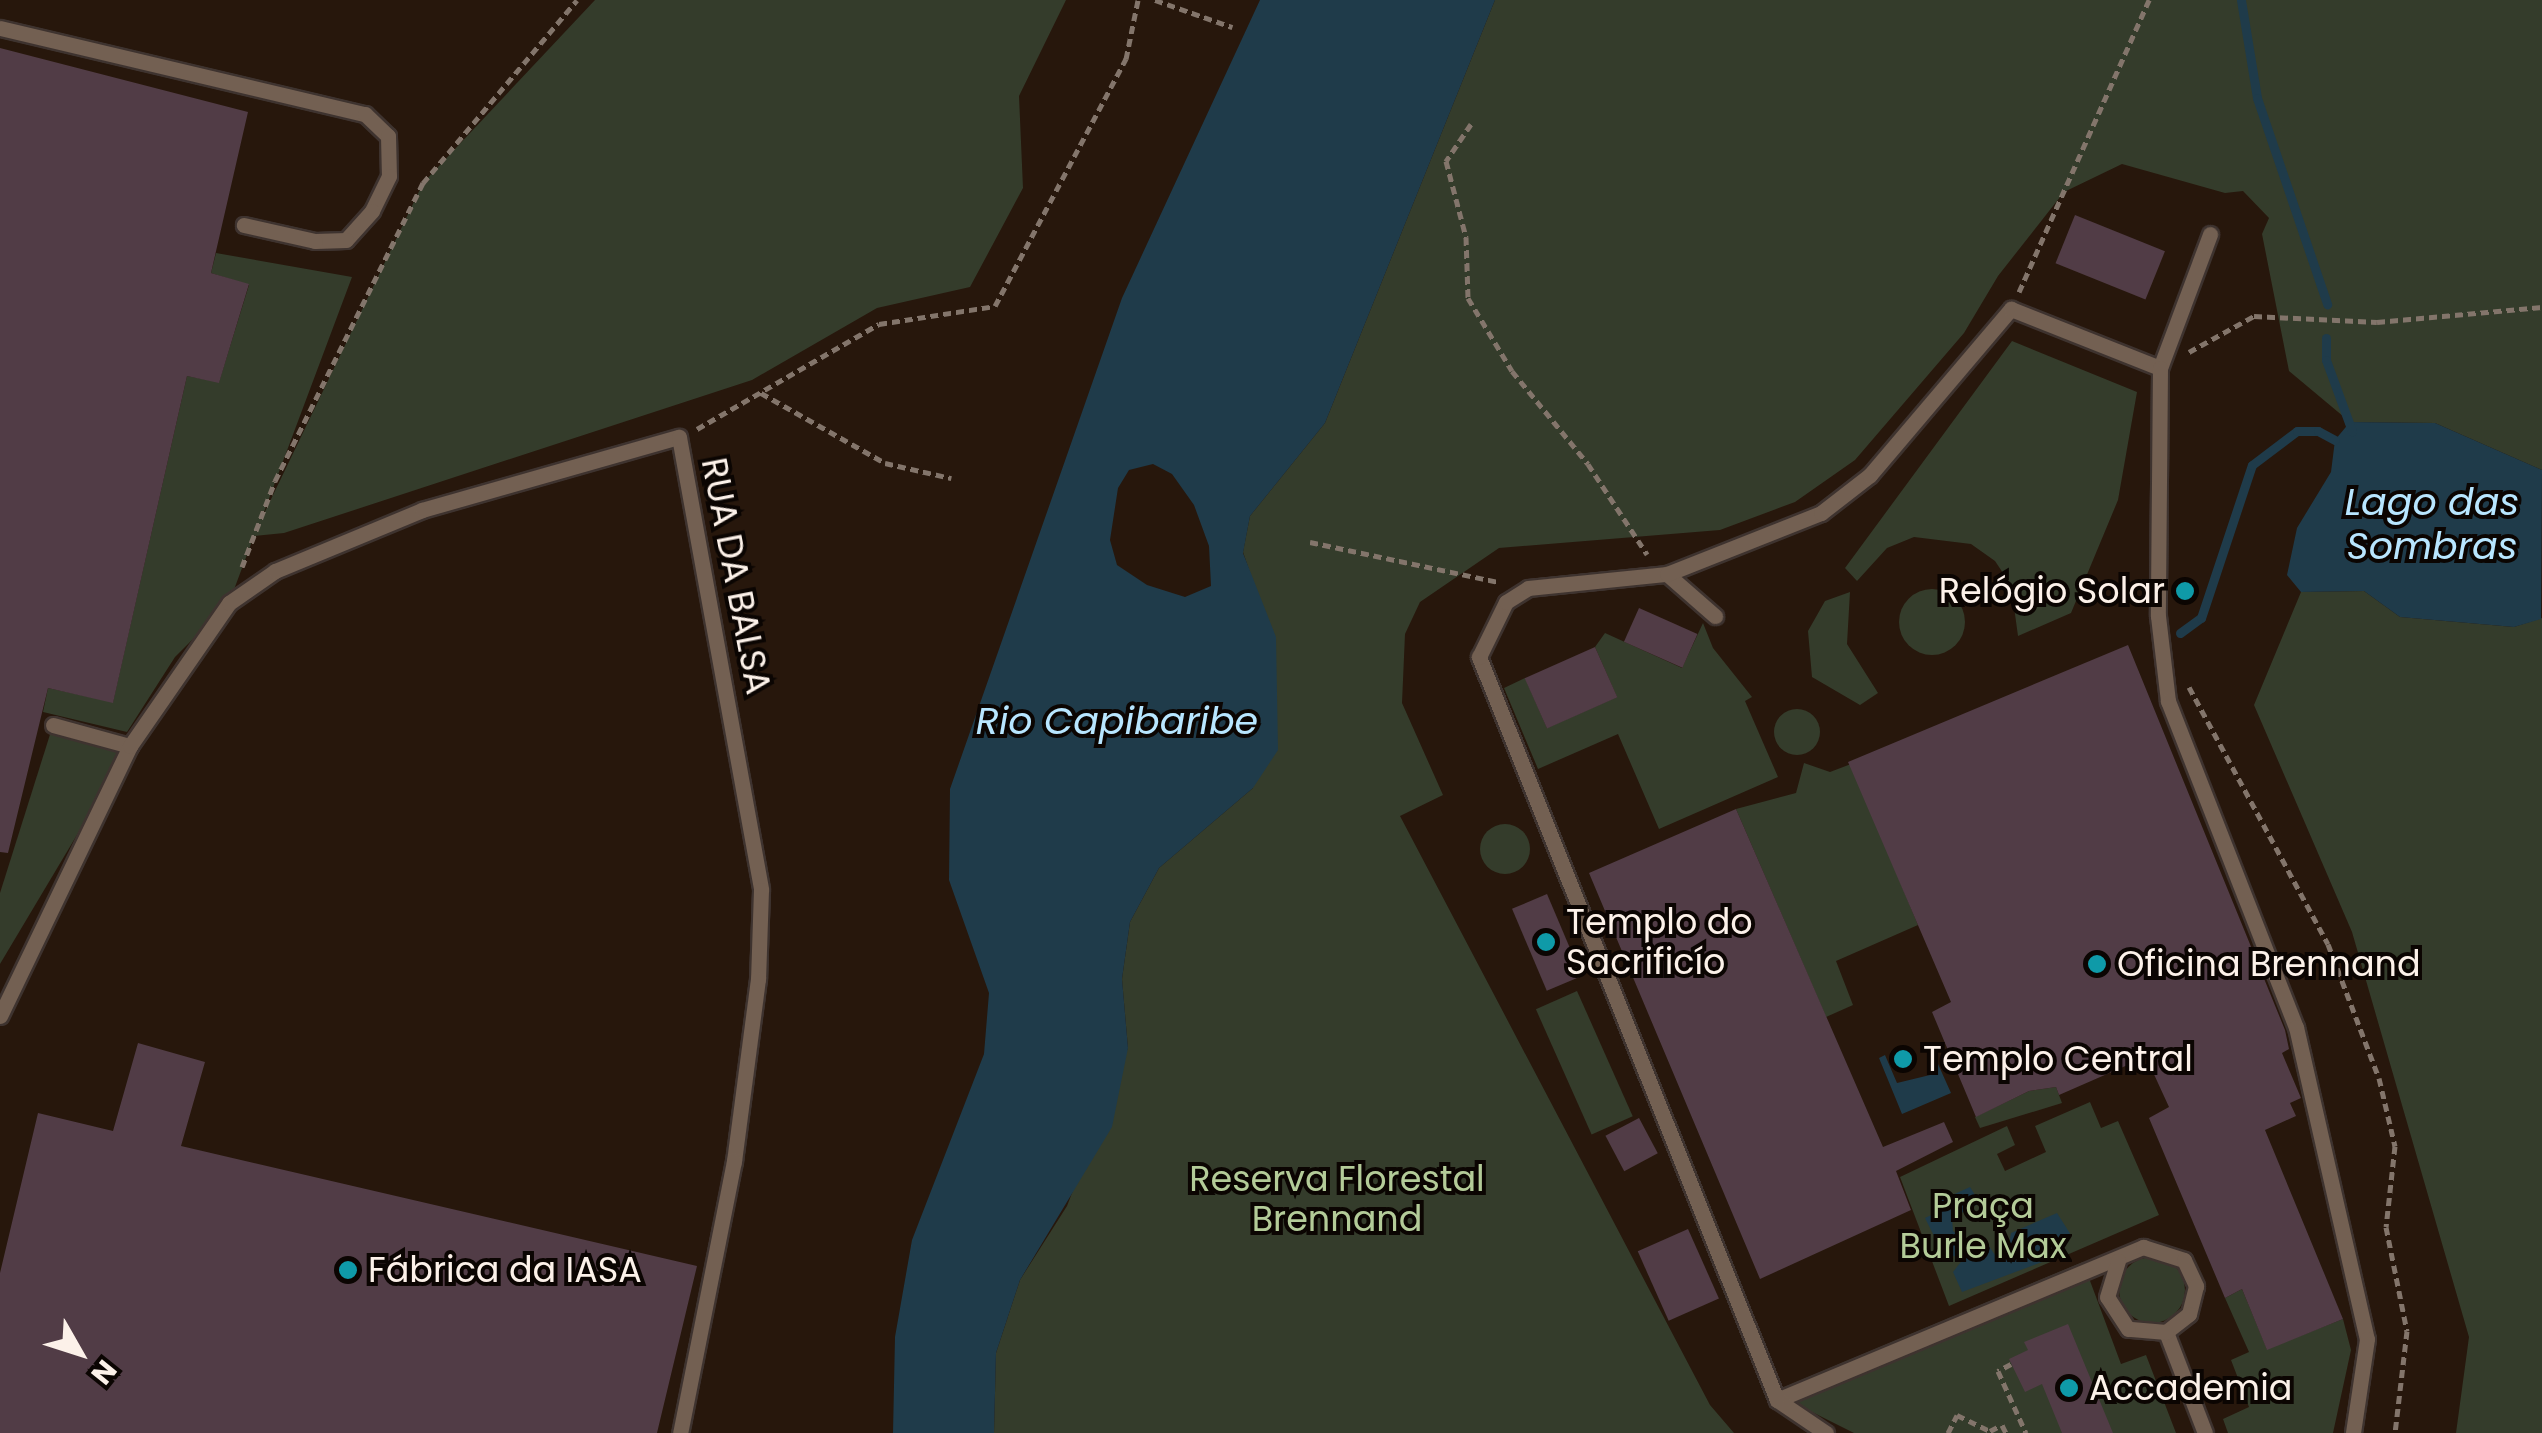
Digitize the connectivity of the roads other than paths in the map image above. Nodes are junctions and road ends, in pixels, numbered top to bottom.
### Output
1 (0, 28) edge
2 (244, 225) dead end
3 (2210, 234) dead end
4 (2160, 368) junction
5 (1667, 574) junction
6 (1715, 616) dead end
7 (52, 724) dead end
8 (130, 746) junction
9 (0, 1016) edge
10 (2118, 1261) junction
11 (2166, 1332) junction
12 (1778, 1400) junction
13 (680, 1433) edge
14 (1826, 1433) edge
15 (2205, 1433) edge
16 (2354, 1433) edge

1 - 2 lane
3 - 4 lane
4 - 5 lane
4 - 16 lane
5 - 6 lane
5 - 12 lane
7 - 8 lane
8 - 9 lane, RUA DA BALSA
8 - 13 lane, RUA DA BALSA
10 - 11 lane
10 - 11 lane
10 - 12 lane
11 - 15 lane
12 - 14 lane

